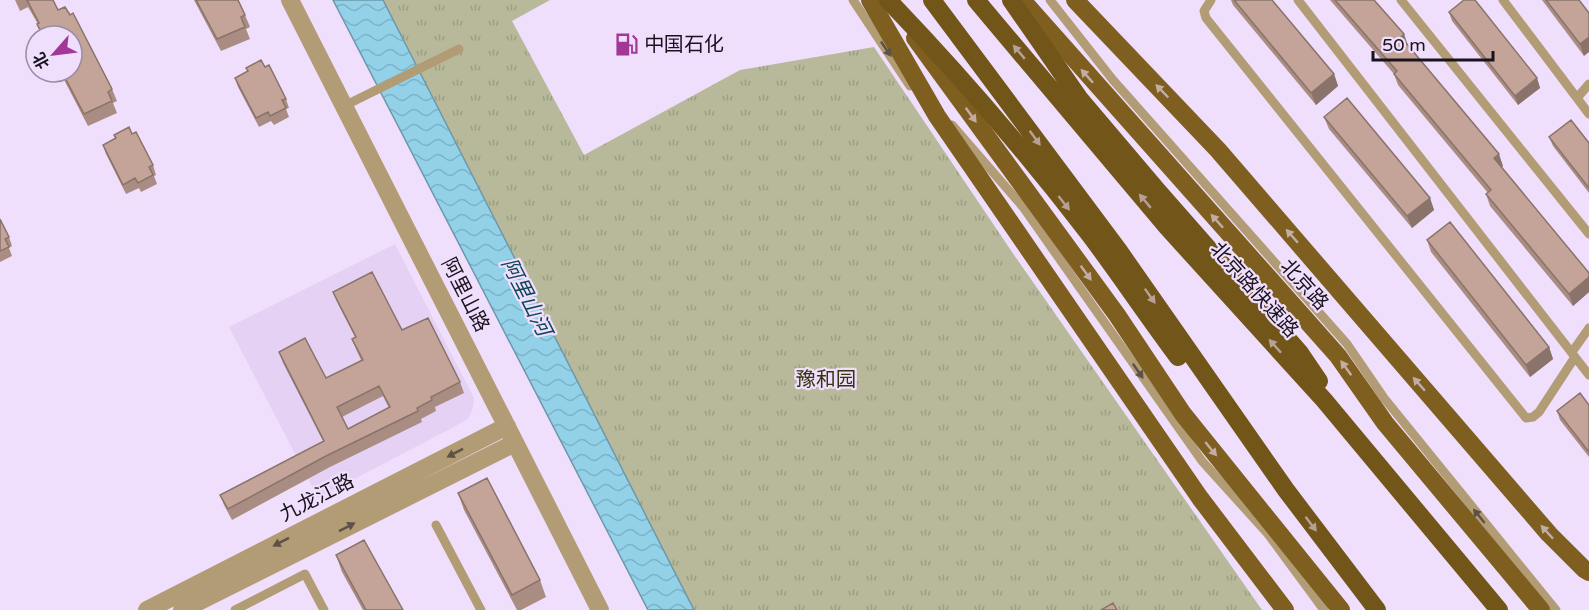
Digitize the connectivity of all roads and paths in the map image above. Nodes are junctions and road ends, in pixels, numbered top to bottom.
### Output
1 (290, 0) edge
2 (853, 0) edge
3 (870, 0) edge
4 (888, 0) edge
5 (976, 0) edge
6 (1011, 0) edge
7 (1022, 0) edge
8 (1050, 0) edge
9 (1075, 0) edge
10 (1211, 0) edge
11 (1298, 0) edge
12 (1401, 0) edge
13 (1503, 0) edge
14 (935, 4) edge
15 (459, 49) dead end
16 (1589, 84) edge
17 (923, 92) junction
18 (1577, 98) junction
19 (344, 106) junction
20 (1589, 114) edge
21 (1589, 234) edge
22 (1589, 328) edge
23 (1574, 355) junction
24 (1589, 375) edge
25 (507, 426) junction
26 (515, 443) junction
27 (1367, 452) junction
28 (1438, 475) junction
29 (1286, 490) junction
30 (436, 525) dead end
31 (1589, 572) edge
32 (147, 610) edge
33 (182, 610) edge
34 (235, 610) edge
35 (324, 610) edge
36 (481, 610) edge
37 (600, 610) edge
38 (1275, 610) edge
39 (1285, 610) edge
40 (1324, 610) edge
41 (1341, 610) edge
42 (1377, 610) edge
43 (1499, 610) edge
44 (1541, 610) edge
45 (1556, 610) edge

1 - 19 street, 阿里山路
2 -> 38 lane
3 - 17 main road
4 -> 29 highway
4 -> 41 main road
27 -> 5 highway, 北京路快速路
6 - 27 highway
28 -> 7 main road, 北京路
8 - 28 lane
31 -> 9 main road
10 - 23 lane
11 - 23 lane
12 - 21 lane
13 - 18 lane
14 -> 29 highway
15 - 19 lane
16 - 18 lane
17 - 39 main road
17 -> 40 lane
18 - 20 lane
19 - 25 street, 阿里山路
22 - 23 lane
23 - 24 lane
25 - 26 street, 阿里山路
25 -> 32 street, 九龙江路
33 -> 26 street, 九龙江路
26 - 37 street, 阿里山路
27 - 43 highway, 北京路快速路
28 - 44 main road, 北京路
45 -> 28 lane
29 -> 42 highway
30 - 36 lane
34 - 35 lane

